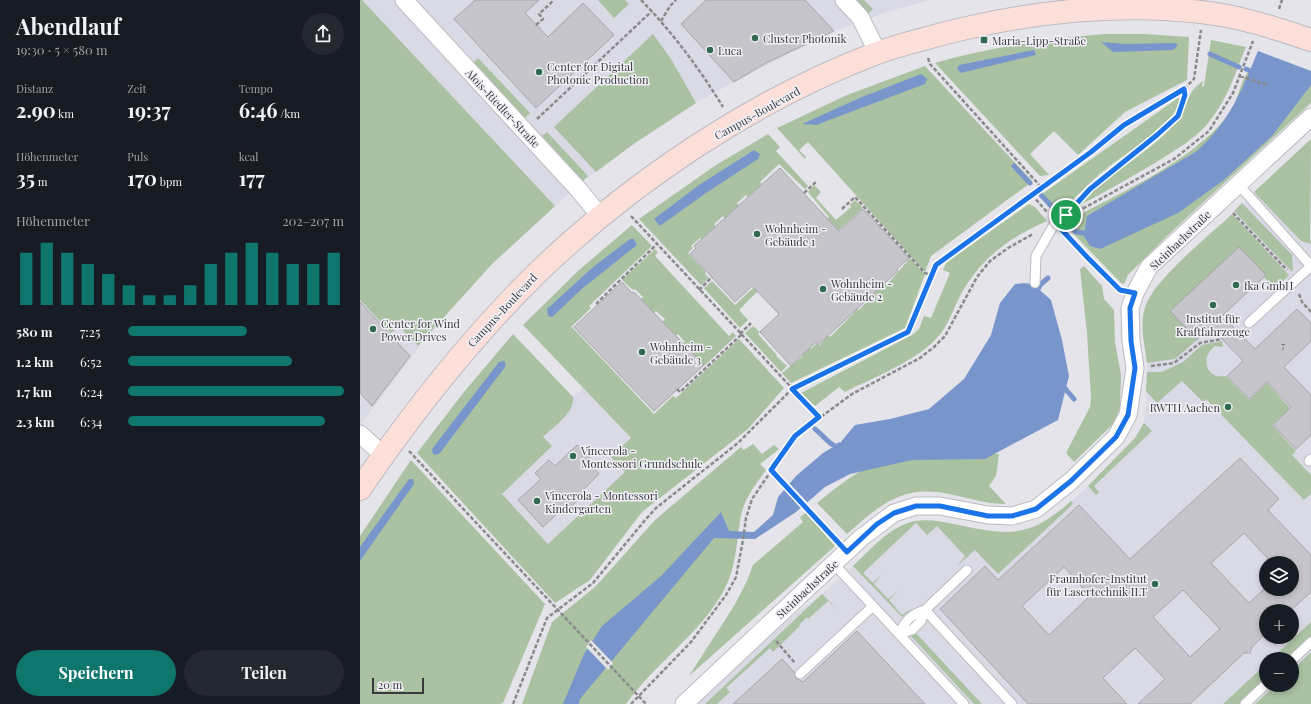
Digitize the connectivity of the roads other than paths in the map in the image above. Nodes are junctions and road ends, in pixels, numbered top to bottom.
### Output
1 (404, 0) edge
2 (844, 0) edge
3 (1311, 40) edge
4 (878, 53) junction
5 (1311, 117) edge
6 (1239, 185) junction
7 (601, 217) junction
8 (1054, 219) road end
9 (1311, 266) edge
10 (1036, 283) dead end
11 (1249, 323) dead end
12 (360, 434) edge
13 (383, 455) junction
14 (360, 489) edge
15 (834, 564) junction
16 (967, 570) dead end
17 (873, 606) junction
18 (925, 610) junction
19 (899, 634) junction
20 (1311, 642) edge
21 (1299, 653) edge
22 (801, 672) road end
23 (1259, 691) edge
24 (684, 704) edge
25 (964, 704) edge
26 (1012, 704) edge
27 (1245, 704) edge

1 - 7 street, Alois-Riedler-Straße
2 - 4 street
3 - 4 street, Campus-Boulevard
4 - 7 street, Campus-Boulevard
5 - 6 street, Steinbachstraße
6 - 9 lane
6 - 15 street, Steinbachstraße
7 - 13 street, Campus-Boulevard
8 - 10 lane
9 - 11 lane
12 - 13 street
13 - 14 street, Campus-Boulevard
15 - 17 lane
15 - 24 street, Steinbachstraße
16 - 18 lane
17 - 19 lane
17 - 22 lane
18 - 19 lane
18 - 26 lane
19 - 25 lane
20 - 21 lane
23 - 27 lane

